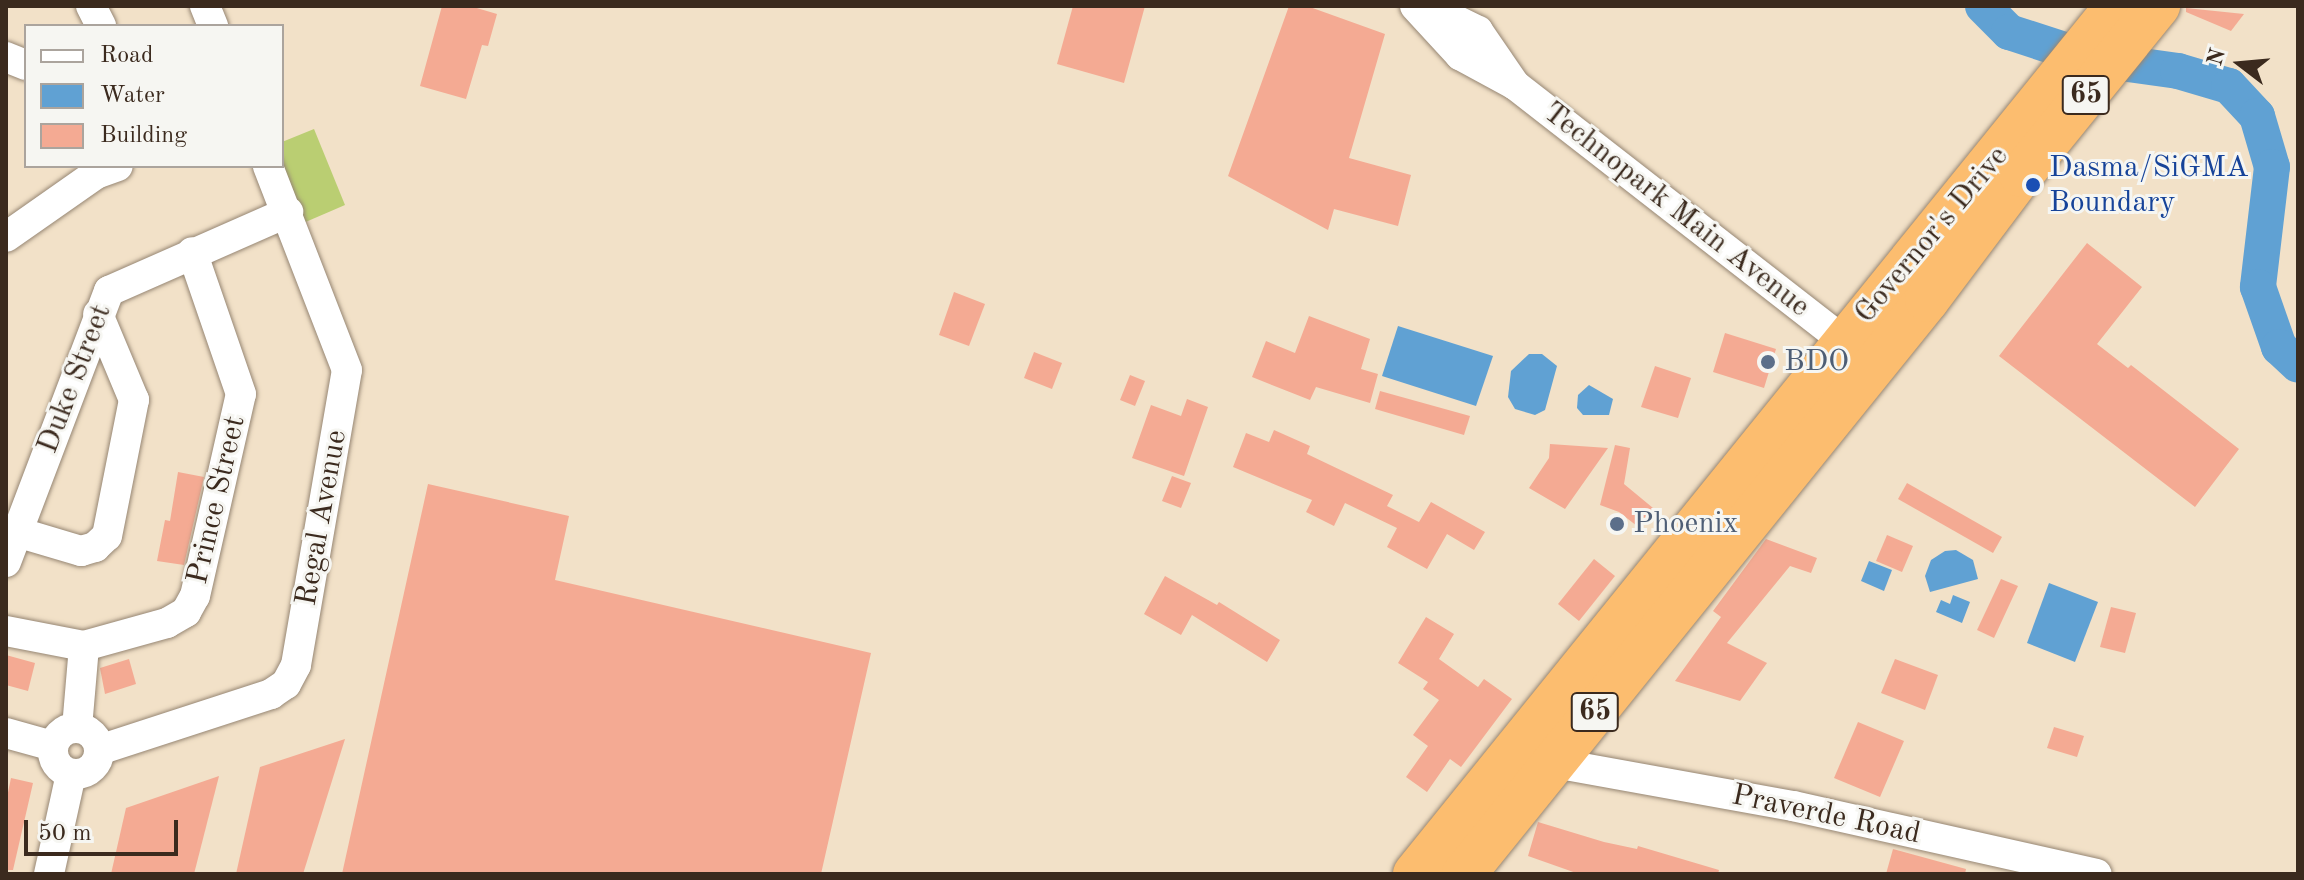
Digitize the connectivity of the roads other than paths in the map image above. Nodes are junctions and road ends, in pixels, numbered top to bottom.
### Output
1 (91, 6) edge
2 (1415, 6) edge
3 (1427, 6) edge
4 (2142, 9) edge
5 (100, 24) edge
6 (1515, 85) junction
7 (112, 168) edge
8 (269, 168) edge
9 (288, 212) junction
10 (7, 240) edge
11 (192, 252) junction
12 (98, 314) junction
13 (1859, 353) junction
14 (17, 532) junction
15 (6, 562) edge
16 (6, 631) edge
17 (84, 646) junction
18 (77, 728) junction
19 (6, 733) edge
20 (53, 746) junction
21 (99, 750) junction
22 (1554, 763) junction
23 (71, 774) junction
24 (49, 874) edge
25 (1415, 874) edge
26 (1464, 874) edge
27 (2096, 874) edge

1 - 5 street
2 - 6 street, Technopark Main Avenue
3 - 6 street, Technopark Main Avenue
4 - 13 highway, Governor's Drive / 65
6 - 13 street, Technopark Main Avenue
7 - 10 street
8 - 9 street, Regal Avenue
9 - 11 street, Duke Street
9 - 21 street, Regal Avenue
11 - 12 street, Duke Street
11 - 17 street, Prince Street
12 - 14 street, Duke Street
12 - 14 street
13 - 22 highway, Governor's Drive / 65
13 - 25 highway, Governor's Drive / 65
14 - 15 street, Duke Street
16 - 17 street
17 - 18 street
18 - 20 street
18 - 21 street
19 - 20 street
20 - 23 street
21 - 23 street
22 - 26 highway, Governor's Drive / 65
22 - 27 street, Praverde Road
23 - 24 street

